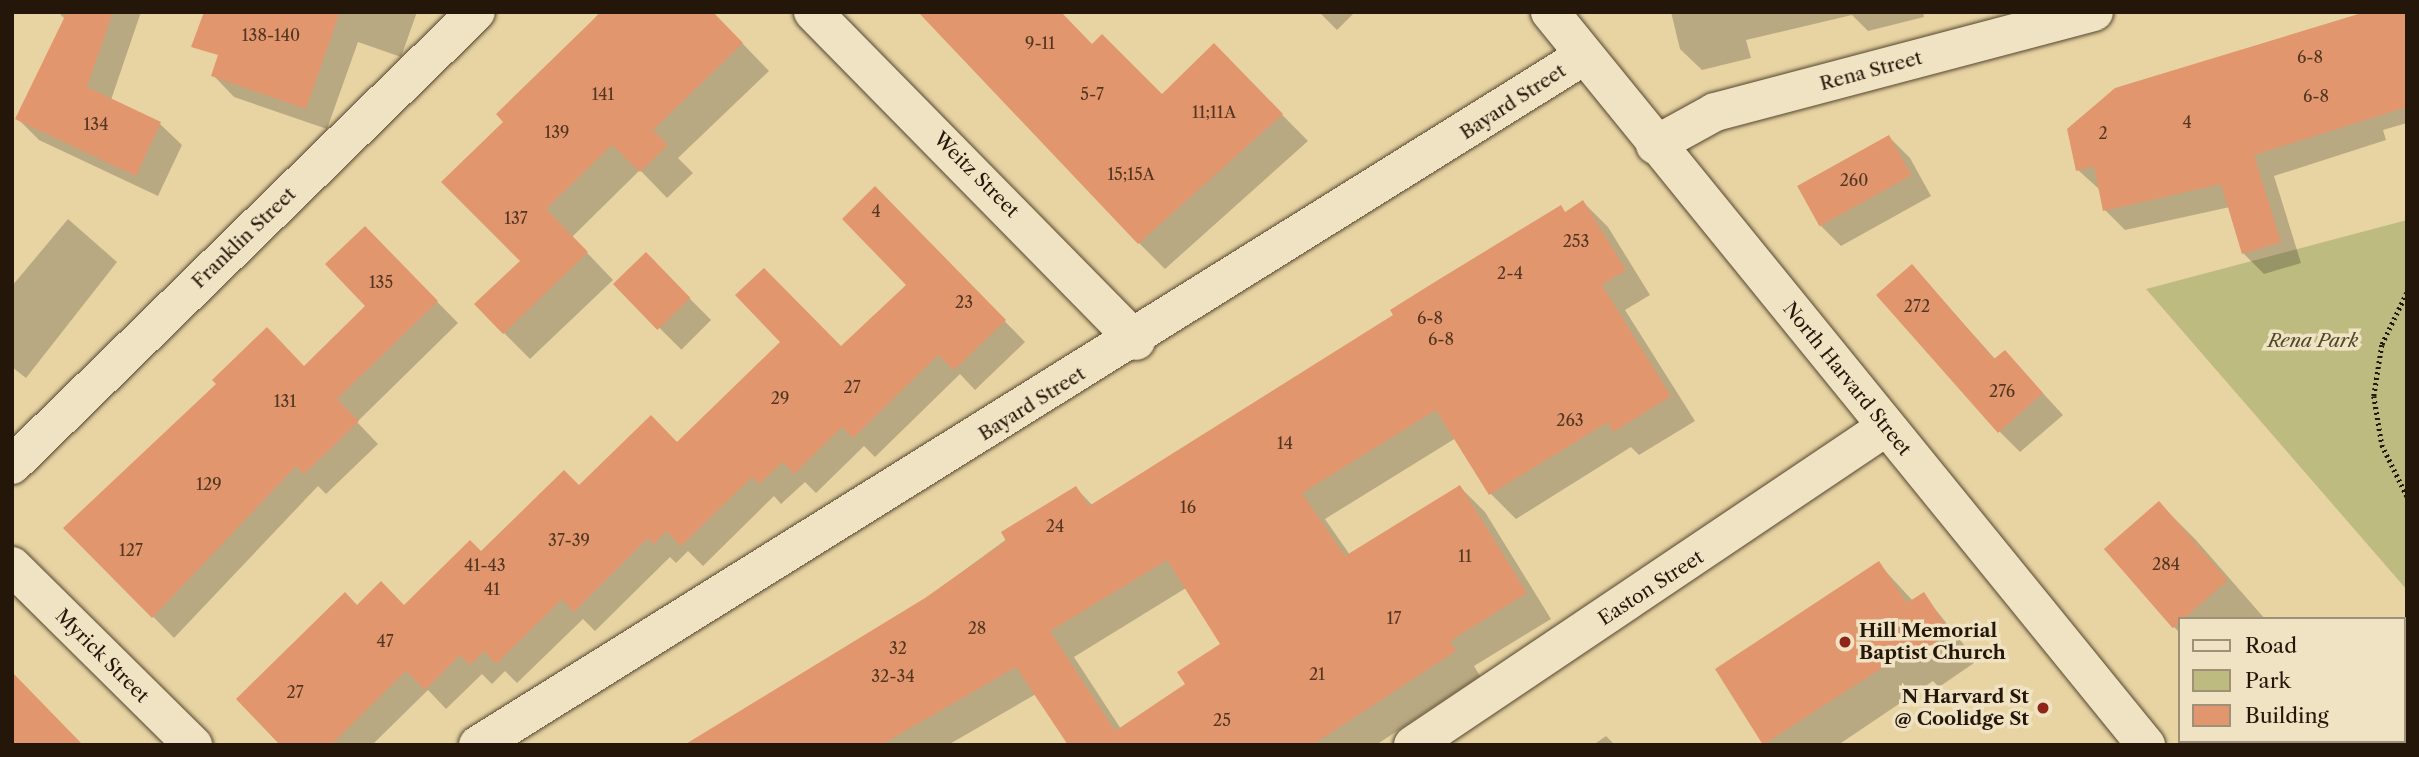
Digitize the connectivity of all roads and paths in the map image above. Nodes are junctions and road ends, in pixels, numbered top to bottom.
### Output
1 (476, 12) edge
2 (813, 12) edge
3 (1550, 12) edge
4 (2094, 12) edge
5 (1582, 57) junction
6 (1655, 145) junction
7 (2407, 293) edge
8 (1136, 341) junction
9 (1885, 427) junction
10 (12, 465) edge
11 (2407, 496) edge
12 (12, 566) edge
13 (193, 745) edge
14 (478, 745) edge
15 (1413, 745) edge
16 (2146, 745) edge

1 - 10 street, Franklin Street
2 - 8 street, Weitz Street
3 - 5 street, North Harvard Street
4 - 6 street, Rena Street
5 - 6 street, North Harvard Street
5 - 8 street, Bayard Street
6 - 9 street, North Harvard Street
7 - 11 path
8 - 14 street, Bayard Street
9 - 15 street, Easton Street
9 - 16 street, North Harvard Street
12 - 13 street, Myrick Street

